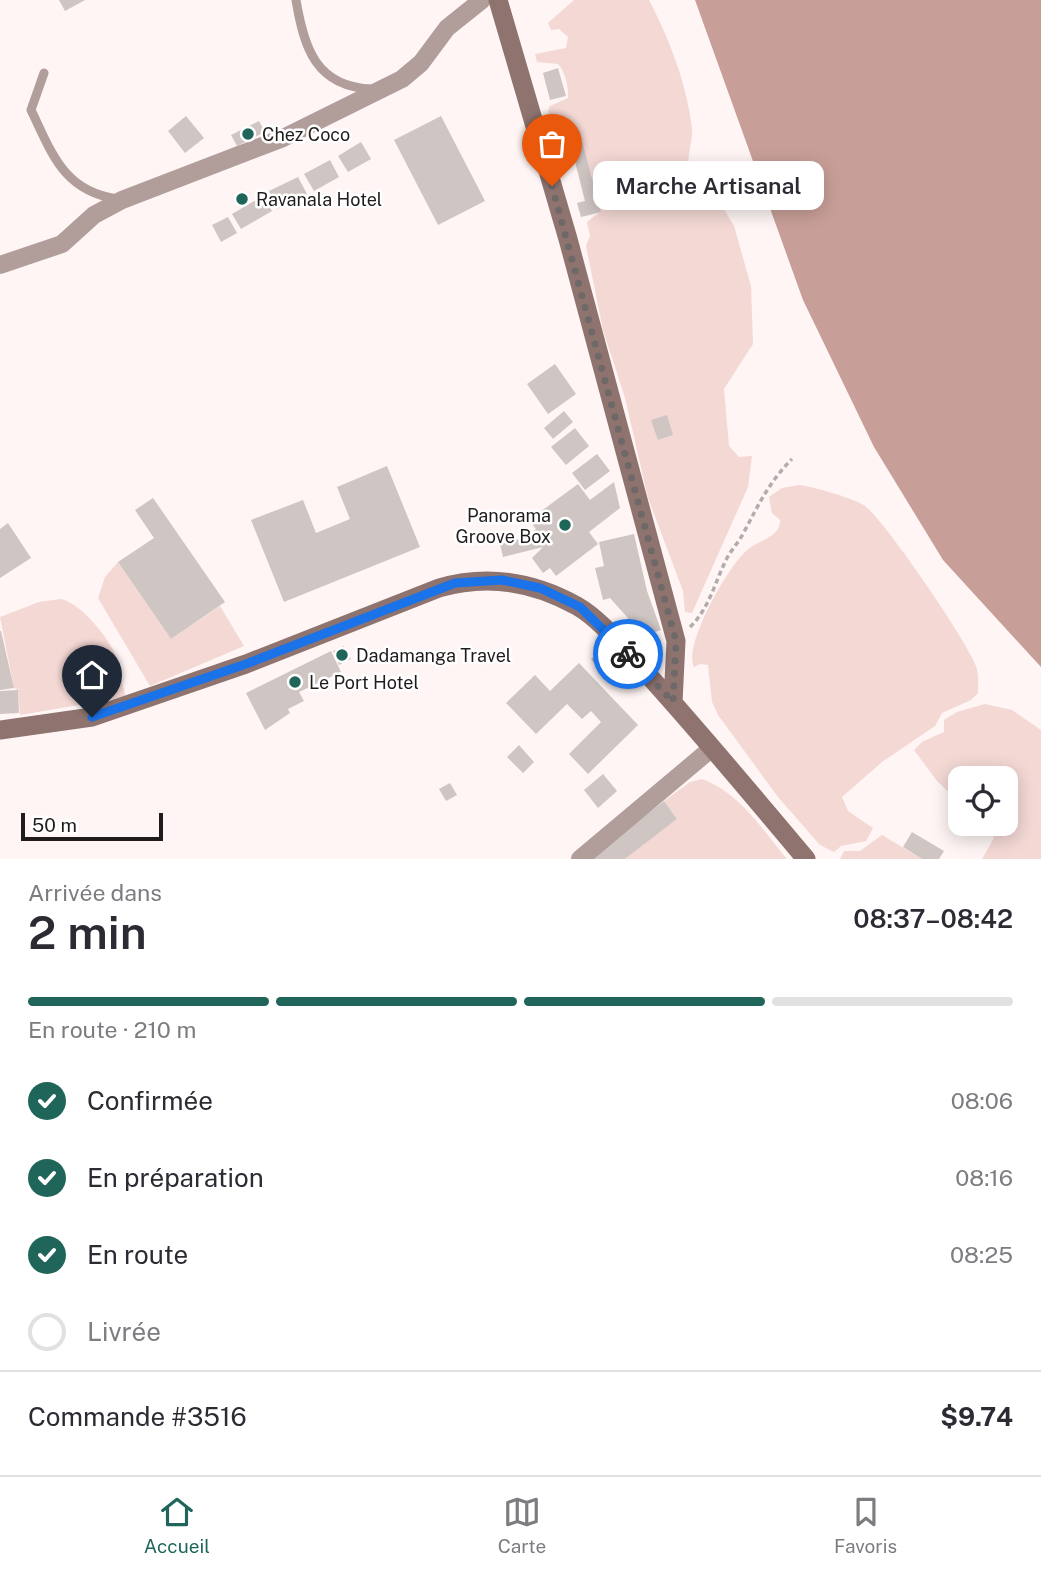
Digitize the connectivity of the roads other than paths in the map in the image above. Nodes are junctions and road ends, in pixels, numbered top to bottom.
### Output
1 (296, 0) edge
2 (482, 0) edge
3 (498, 0) edge
4 (44, 73) dead end
5 (380, 90) junction
6 (122, 200) junction
7 (0, 265) edge
8 (673, 702) junction
9 (0, 730) edge
10 (712, 748) junction
11 (580, 859) edge
12 (806, 859) edge

1 - 5 lane
2 - 5 street
3 - 8 main road
4 - 6 lane
5 - 6 street
6 - 7 street
8 - 9 main road
8 - 10 main road
10 - 11 street
10 - 12 main road

